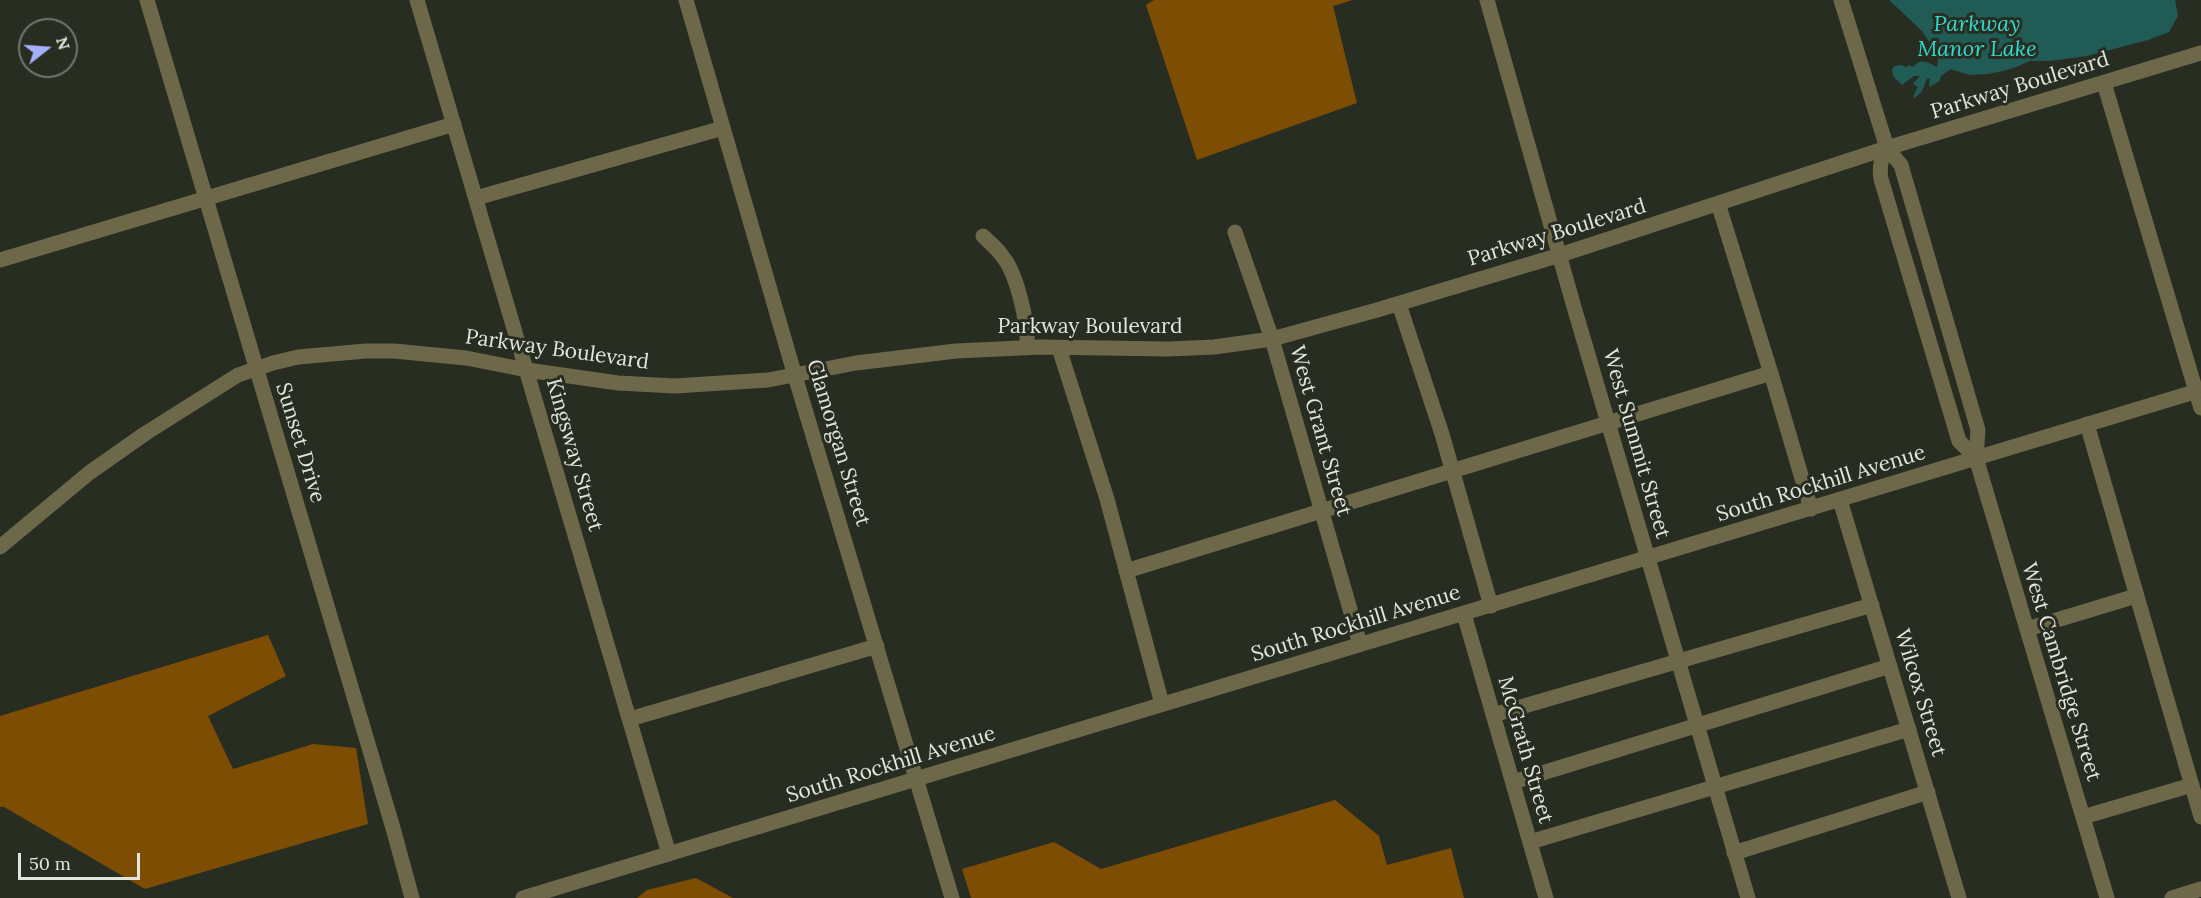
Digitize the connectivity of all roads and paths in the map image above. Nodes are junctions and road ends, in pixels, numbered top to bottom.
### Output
1 (147, 0) edge
2 (417, 0) edge
3 (686, 0) edge
4 (1487, 0) edge
5 (1841, 0) edge
6 (2201, 53) edge
7 (2104, 83) junction
8 (454, 124) junction
9 (723, 128) junction
10 (1887, 148) junction
11 (205, 198) junction
12 (476, 198) junction
13 (1718, 203) junction
14 (1235, 232) dead end
15 (983, 236) dead end
16 (1560, 255) junction
17 (0, 260) edge
18 (1399, 304) junction
19 (1272, 339) junction
20 (1028, 348) junction
21 (1059, 348) junction
22 (255, 368) junction
23 (527, 370) junction
24 (1771, 373) junction
25 (795, 376) junction
26 (2198, 391) edge
27 (2201, 408) edge
28 (1608, 423) junction
29 (2087, 424) junction
30 (1976, 458) junction
31 (1452, 471) junction
32 (1840, 500) junction
33 (1810, 509) junction
34 (1321, 511) junction
35 (0, 547) edge
36 (1648, 558) junction
37 (1126, 571) junction
38 (2136, 596) junction
39 (1872, 605) junction
40 (1491, 606) junction
41 (1464, 614) junction
42 (2027, 629) junction
43 (1360, 644) junction
44 (877, 646) junction
45 (1678, 660) junction
46 (1890, 666) junction
47 (1162, 704) junction
48 (1493, 715) junction
49 (630, 718) junction
50 (1697, 726) junction
51 (1909, 729) junction
52 (917, 780) junction
53 (1513, 782) junction
54 (2192, 785) junction
55 (1715, 788) junction
56 (1928, 792) junction
57 (2083, 817) junction
58 (2201, 817) edge
59 (1530, 842) junction
60 (1734, 853) junction
61 (669, 854) junction
62 (2201, 889) edge
63 (412, 898) edge
64 (523, 898) edge
65 (952, 898) edge
66 (1546, 898) edge
67 (1748, 898) edge
68 (1959, 898) edge
69 (2107, 898) edge
70 (2172, 898) edge

1 - 11 street, Sunset Drive
2 - 8 street, Kingsway Street
3 - 9 street, Glamorgan Street
4 - 16 street, West Summit Street
5 - 10 street, West Cambridge Street
6 - 7 street, Parkway Boulevard
7 - 10 street, Parkway Boulevard
7 - 26 street
8 - 11 street
8 - 12 street, Kingsway Street
9 - 12 street
9 - 25 street, Glamorgan Street
10 - 13 street, Parkway Boulevard
10 - 30 street, West Cambridge Street
10 - 30 street, West Cambridge Street
11 - 17 street
11 - 22 street, Sunset Drive
12 - 23 street, Kingsway Street
13 - 16 street, Parkway Boulevard
13 - 24 street
14 - 19 street, West Grant Street
15 - 20 street
16 - 18 street, Parkway Boulevard
16 - 28 street, West Summit Street
18 - 19 street, Parkway Boulevard
18 - 31 street
19 - 21 street, Parkway Boulevard
19 - 34 street, West Grant Street
20 - 21 street, Parkway Boulevard
20 - 25 street, Parkway Boulevard
21 - 37 street
22 - 23 street, Parkway Boulevard
22 - 35 street, Parkway Boulevard
22 - 63 street, Sunset Drive
23 - 25 street, Parkway Boulevard
23 - 49 street, Kingsway Street
24 - 28 street
24 - 33 street
25 - 44 street, Glamorgan Street
26 - 27 street
26 - 29 street, South Rockhill Avenue
28 - 31 street
28 - 36 street, West Summit Street
29 - 30 street, South Rockhill Avenue
29 - 38 street
30 - 32 street, South Rockhill Avenue
30 - 42 street, West Cambridge Street
31 - 34 street
31 - 40 street
32 - 33 street, South Rockhill Avenue
32 - 39 street, Wilcox Street
33 - 36 street, South Rockhill Avenue
34 - 37 street
34 - 43 street, West Grant Street
36 - 40 street, South Rockhill Avenue
36 - 45 street, West Summit Street
37 - 47 street
38 - 42 street
38 - 54 street
39 - 45 street
39 - 46 street, Wilcox Street
40 - 41 street, South Rockhill Avenue
41 - 43 street, South Rockhill Avenue
41 - 48 street, McGrath Street
42 - 57 street, West Cambridge Street
43 - 47 street, South Rockhill Avenue
44 - 49 street
44 - 52 street, Glamorgan Street
45 - 48 street
45 - 50 street, West Summit Street
46 - 50 street
46 - 51 street, Wilcox Street
47 - 52 street, South Rockhill Avenue
48 - 53 street, McGrath Street
49 - 61 street, Kingsway Street
50 - 53 street
50 - 55 street, West Summit Street
51 - 55 street
51 - 56 street, Wilcox Street
52 - 61 street, South Rockhill Avenue
52 - 65 street, Glamorgan Street
53 - 59 street, McGrath Street
54 - 57 street
54 - 58 street
55 - 59 street
55 - 60 street, West Summit Street
56 - 60 street
56 - 68 street, Wilcox Street
57 - 69 street, West Cambridge Street
59 - 66 street, McGrath Street
60 - 67 street, West Summit Street
61 - 64 street, South Rockhill Avenue
62 - 70 street

